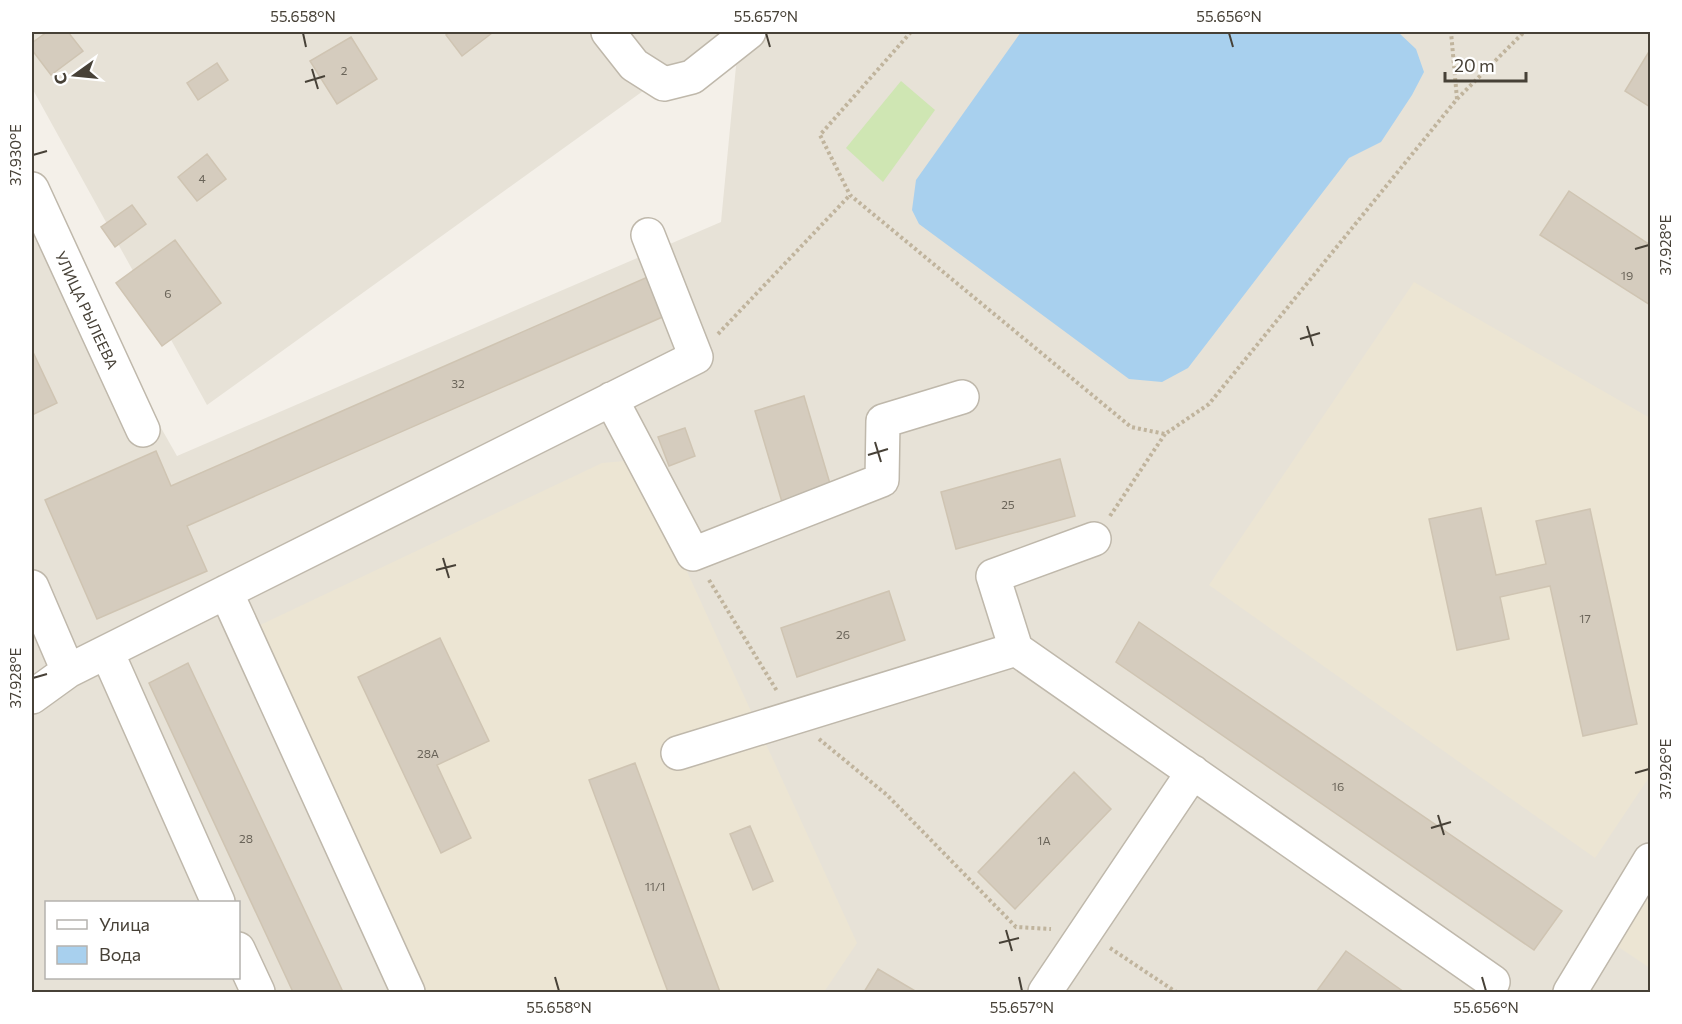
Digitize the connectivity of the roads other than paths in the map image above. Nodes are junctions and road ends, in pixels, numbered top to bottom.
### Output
1 (608, 32) edge
2 (750, 32) edge
3 (32, 189) edge
4 (648, 235) dead end
5 (962, 397) dead end
6 (611, 399) junction
7 (143, 430) dead end
8 (1094, 539) road end
9 (32, 587) edge
10 (226, 592) junction
11 (1016, 649) junction
12 (106, 652) junction
13 (68, 671) junction
14 (32, 697) edge
15 (678, 753) dead end
16 (1193, 772) junction
17 (1650, 860) edge
18 (217, 901) edge
19 (240, 953) edge
20 (1495, 989) edge
21 (258, 993) edge
22 (408, 993) edge
23 (1045, 993) edge
24 (1570, 993) edge

1 - 2 street
3 - 7 street, УЛИЦА РЫЛЕЕВА
4 - 6 street
5 - 6 street
6 - 10 street
8 - 11 street
9 - 13 street
10 - 12 street
10 - 22 street
11 - 15 street
11 - 16 street
12 - 13 street
12 - 18 street
13 - 14 street
16 - 20 street
16 - 23 street
17 - 24 street
19 - 21 street

